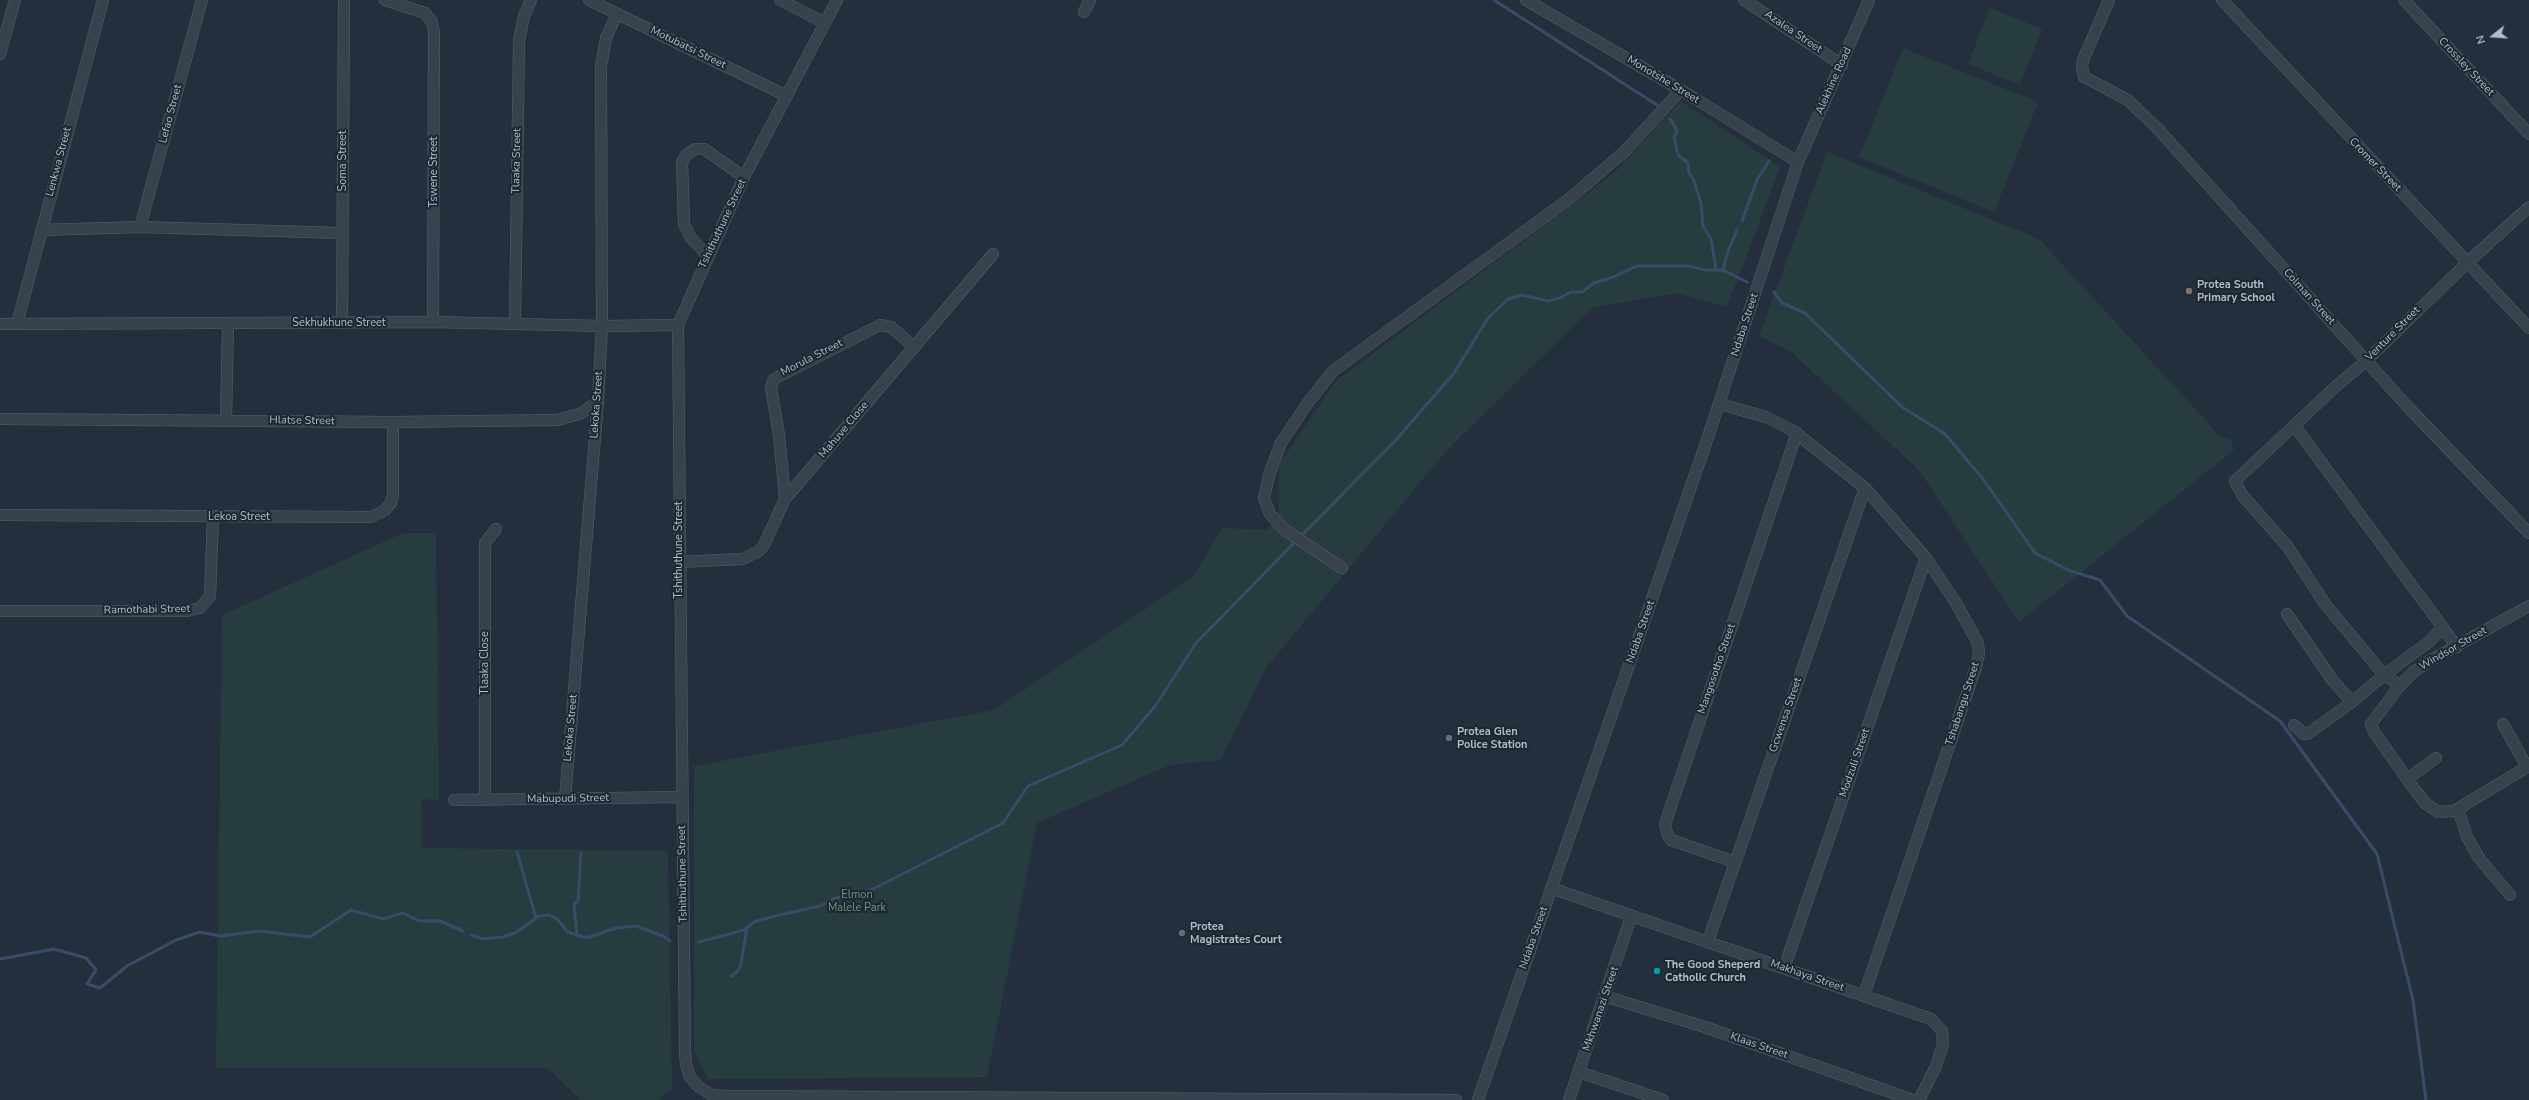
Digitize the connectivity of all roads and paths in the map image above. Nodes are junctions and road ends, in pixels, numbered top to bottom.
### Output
1 (15, 0) edge
2 (103, 0) edge
3 (202, 0) edge
4 (344, 0) edge
5 (385, 0) edge
6 (531, 0) edge
7 (589, 0) edge
8 (780, 0) edge
9 (837, 0) edge
10 (1090, 0) edge
11 (1526, 0) edge
12 (1744, 0) edge
13 (1869, 0) edge
14 (2109, 0) edge
15 (2222, 0) edge
16 (2404, 0) edge
17 (1084, 12) dead end
18 (617, 14) junction
19 (825, 23) junction
20 (0, 54) edge
21 (1842, 65) junction
22 (1681, 90) junction
23 (787, 96) junction
24 (2529, 134) edge
25 (1798, 162) junction
26 (744, 177) junction
27 (2529, 207) edge
28 (140, 228) junction
29 (41, 230) junction
30 (342, 233) junction
31 (993, 254) dead end
32 (708, 256) junction
33 (2468, 262) junction
34 (433, 322) junction
35 (228, 323) junction
36 (342, 323) junction
37 (0, 324) edge
38 (17, 324) junction
39 (515, 324) junction
40 (678, 325) junction
41 (602, 326) junction
42 (2529, 328) edge
43 (914, 347) junction
44 (2366, 361) junction
45 (598, 401) junction
46 (1720, 404) junction
47 (0, 419) edge
48 (226, 420) junction
49 (393, 422) junction
50 (2294, 425) junction
51 (1797, 433) junction
52 (1865, 488) junction
53 (785, 499) junction
54 (0, 515) edge
55 (213, 517) junction
56 (496, 529) dead end
57 (2529, 533) edge
58 (1926, 558) junction
59 (679, 562) junction
60 (1342, 568) dead end
61 (2529, 606) edge
62 (0, 612) edge
63 (2287, 614) dead end
64 (2442, 628) junction
65 (2457, 647) junction
66 (2384, 675) junction
67 (2400, 685) junction
68 (2352, 702) junction
69 (2503, 724) dead end
70 (2294, 725) dead end
71 (2436, 758) dead end
72 (2528, 766) edge
73 (2407, 779) junction
74 (682, 797) junction
75 (565, 799) junction
76 (454, 800) dead end
77 (485, 800) junction
78 (2458, 809) junction
79 (1735, 862) junction
80 (1551, 888) junction
81 (2510, 895) dead end
82 (1631, 917) junction
83 (1708, 941) junction
84 (1784, 968) junction
85 (1864, 995) junction
86 (1604, 996) junction
87 (1579, 1072) junction
88 (742, 1098) edge
89 (868, 1099) edge
90 (1206, 1099) edge
91 (1294, 1100) edge
92 (1382, 1100) edge
93 (1456, 1100) edge
94 (1478, 1100) edge
95 (1569, 1100) edge
96 (1663, 1100) edge
97 (1913, 1100) edge
98 (1919, 1100) edge

1 - 20 street
2 - 29 street, Lenkwa Street
3 - 28 street, Lefao Street
4 - 30 street, Soma Street
5 - 34 street, Tswene Street
6 - 39 street, Tlaaka Street
7 - 18 street, Motubatsi Street
8 - 19 street
9 - 19 street, Tshithuthune Street
10 - 17 street
11 - 22 street, Monotshe Street
12 - 21 street, Azalea Street
13 - 21 street, Alekhine Road
14 - 44 street, Colman Street
15 - 33 street, Cromer Street
16 - 24 street, Crossley Street
18 - 23 street, Motubatsi Street
18 - 41 street, Lekoka Street
19 - 23 street, Tshithuthune Street
21 - 25 street, Alekhine Road
22 - 25 street, Monotshe Street
22 - 60 street
23 - 26 street, Tshithuthune Street
25 - 46 street, Ndaba Street
26 - 32 street, Tshithuthune Street
26 - 32 street
27 - 33 street, Venture Street
28 - 29 street
28 - 30 street
29 - 38 street, Lenkwa Street
30 - 36 street, Soma Street
31 - 43 street, Mahuve Close
32 - 40 street, Tshithuthune Street
33 - 42 street, Cromer Street
33 - 44 street, Venture Street
34 - 36 street, Sekhukhune Street
34 - 39 street, Sekhukhune Street
35 - 36 street, Sekhukhune Street
35 - 38 street, Sekhukhune Street
35 - 48 street
37 - 38 street, Sekhukhune Street
39 - 41 street, Sekhukhune Street
40 - 41 street, Sekhukhune Street
40 - 59 street, Tshithuthune Street
41 - 45 street, Lekoka Street
43 - 53 street, Mahuve Close
43 - 53 street, Morula Street
44 - 50 street, Venture Street
44 - 57 street, Colman Street
45 - 49 street, Hlatse Street
45 - 75 street, Lekoka Street
46 - 51 street, Tshabangu Street
46 - 80 street, Ndaba Street
47 - 48 street, Hlatse Street
48 - 49 street, Hlatse Street
49 - 55 street, Lekoa Street
50 - 64 street
50 - 66 street, Venture Street
51 - 52 street, Tshabangu Street
51 - 79 street, Mangosotho Street
52 - 58 street, Tshabangu Street
52 - 79 street, Gcwensa Street
53 - 59 street, Mahuve Close
54 - 55 street, Lekoa Street
55 - 62 street, Ramothabi Street
56 - 77 street, Tlaaka Close
58 - 84 street, Modzuli Street
58 - 85 street, Tshabangu Street
59 - 74 street, Tshithuthune Street
61 - 65 street, Windsor Street
63 - 68 street
64 - 65 street
64 - 66 street
65 - 67 street, Windsor Street
66 - 67 street
66 - 68 street
67 - 73 street, Windsor Street
68 - 70 street
69 - 72 street
71 - 73 street
72 - 78 street
73 - 78 street
74 - 75 street, Mabupudi Street
74 - 88 street, Tshithuthune Street
75 - 77 street, Mabupudi Street
76 - 77 street, Mabupudi Street
78 - 81 street
79 - 83 street, Gcwensa Street
80 - 82 street, Makhaya Street
80 - 94 street, Ndaba Street
82 - 83 street, Makhaya Street
82 - 86 street, Mkhwanazi Street
83 - 84 street, Makhaya Street
84 - 85 street, Makhaya Street
85 - 98 street, Makhaya Street
86 - 87 street, Mkhwanazi Street
86 - 97 street, Klaas Street
87 - 95 street, Mkhwanazi Street
87 - 96 street
88 - 89 street, Tshithuthune Street
89 - 90 street, Tshithuthune Street
90 - 91 street, Tshithuthune Street
91 - 92 street, Tshithuthune Street
92 - 93 street, Tshithuthune Street

